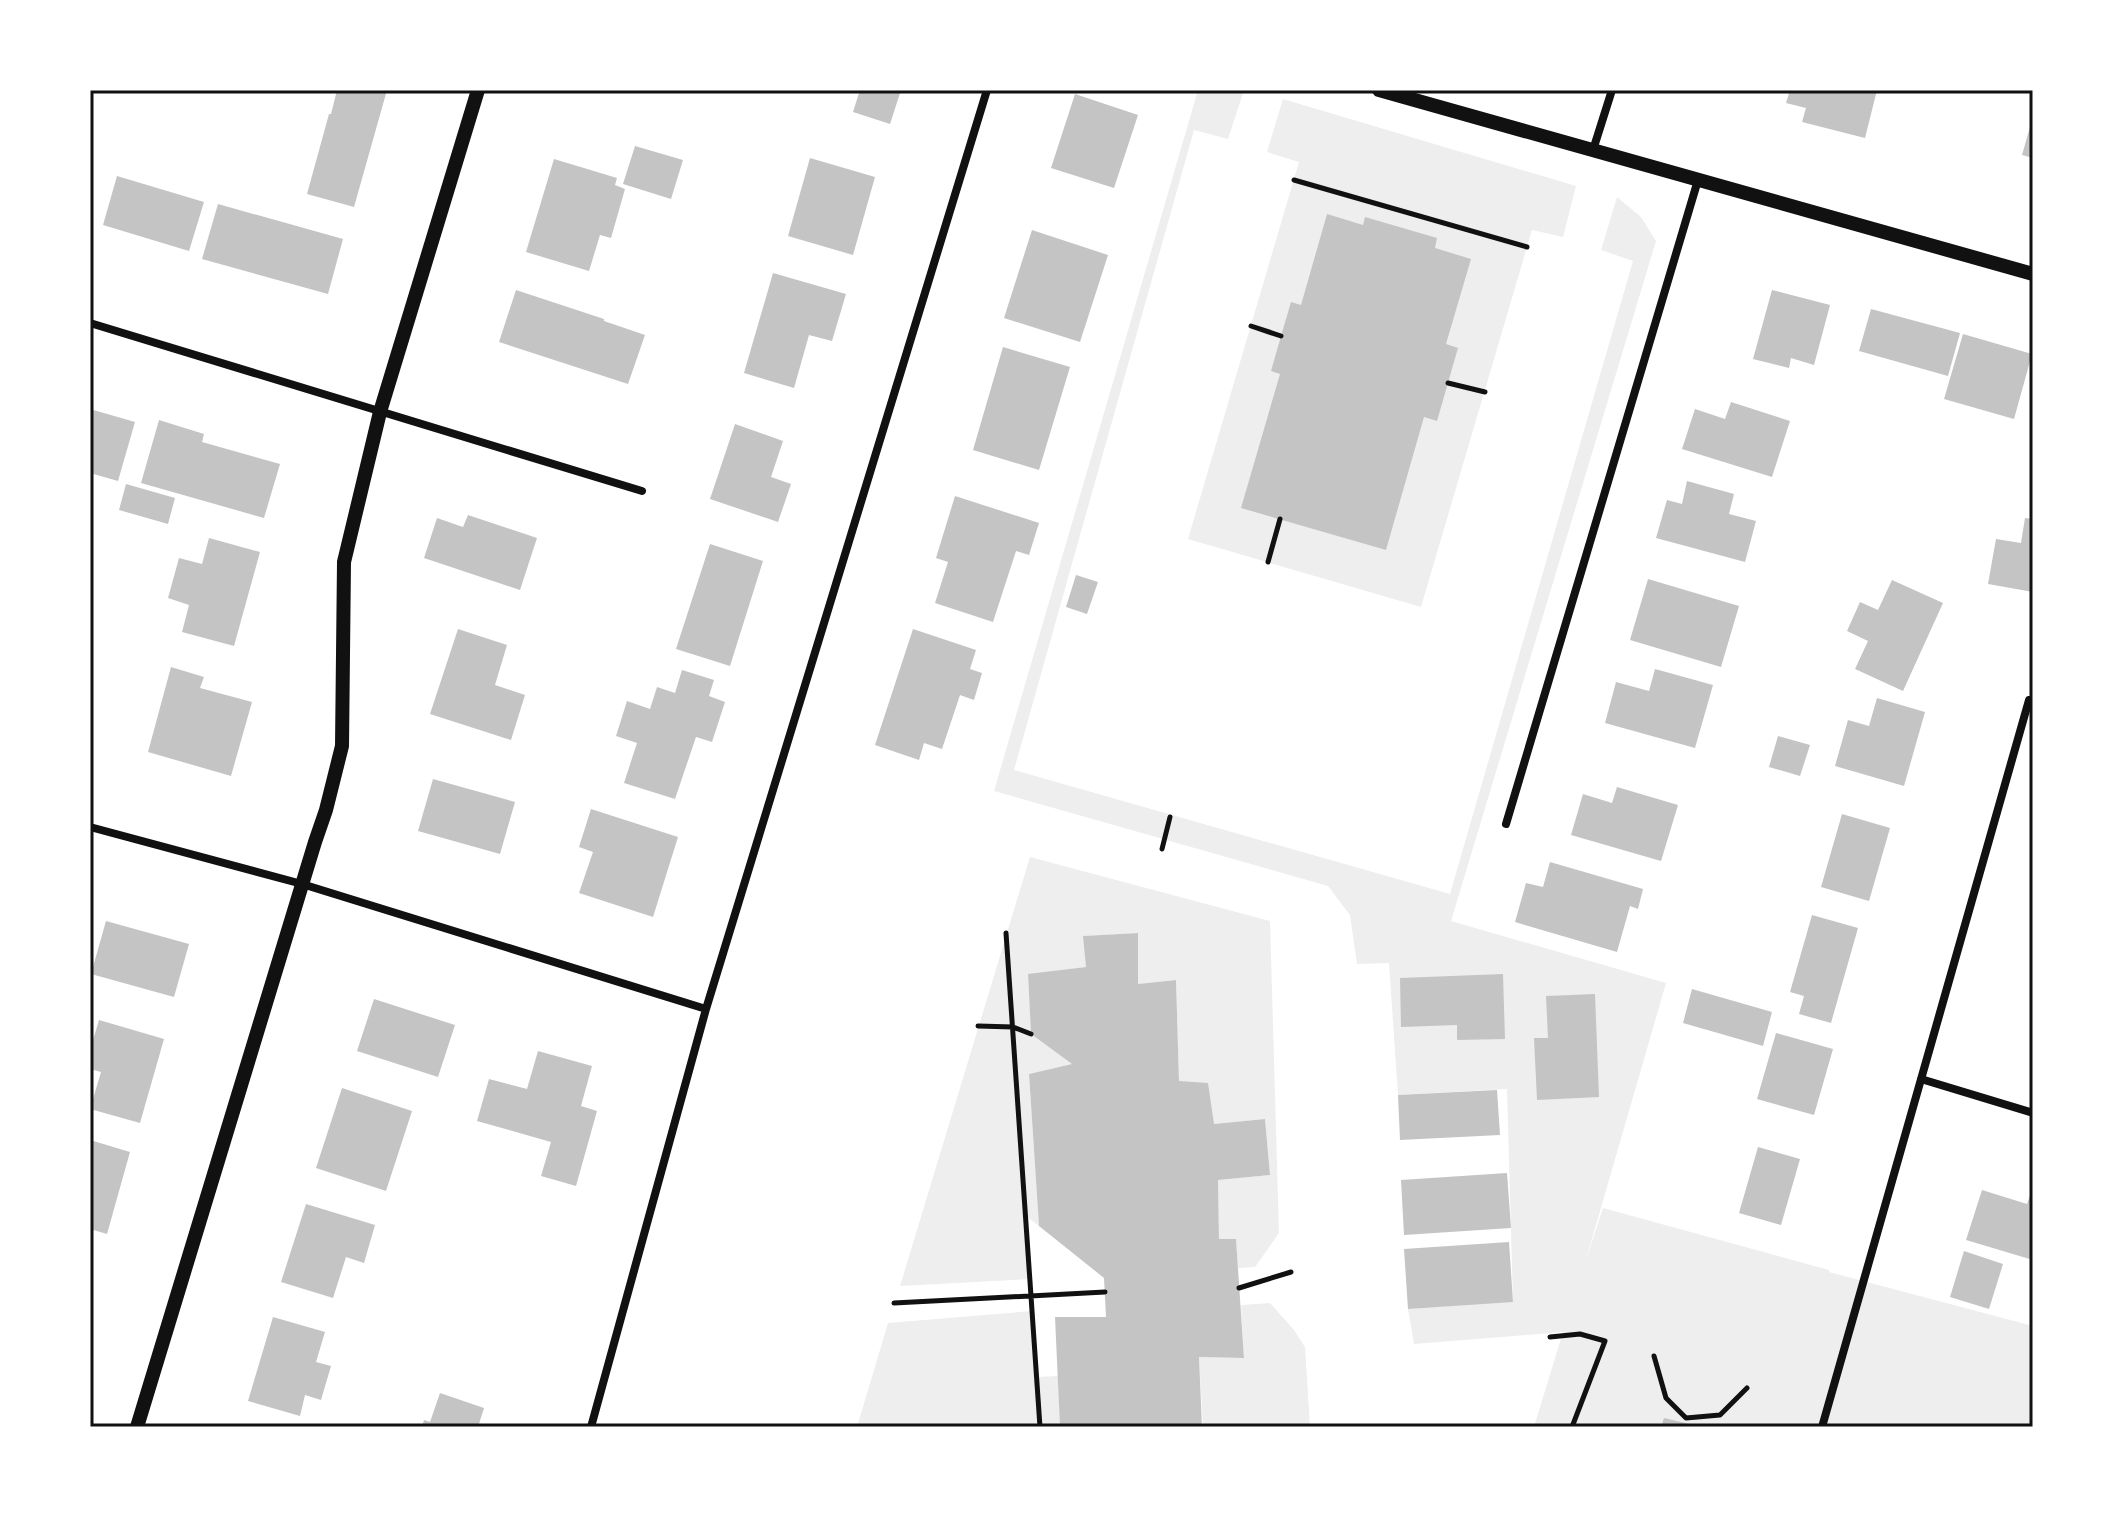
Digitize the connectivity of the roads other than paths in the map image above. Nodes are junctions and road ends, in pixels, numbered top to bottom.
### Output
1 (478, 90) edge
2 (987, 90) edge
3 (1379, 90) edge
4 (1612, 90) edge
5 (1593, 150) junction
6 (1698, 180) junction
7 (2033, 274) edge
8 (90, 323) edge
9 (380, 412) junction
10 (642, 491) dead end
11 (2031, 700) edge
12 (1506, 824) dead end
13 (90, 827) edge
14 (302, 884) junction
15 (706, 1009) junction
16 (1921, 1079) junction
17 (2033, 1113) edge
18 (137, 1427) edge
19 (591, 1427) edge
20 (1822, 1427) edge

1 - 9 street
2 - 15 street
3 - 5 street
4 - 5 street
5 - 6 street
6 - 7 street
6 - 12 street
8 - 9 street
9 - 10 street
9 - 14 street
11 - 16 street
13 - 14 street
14 - 15 street
14 - 18 street
15 - 19 street
16 - 17 street
16 - 20 street

